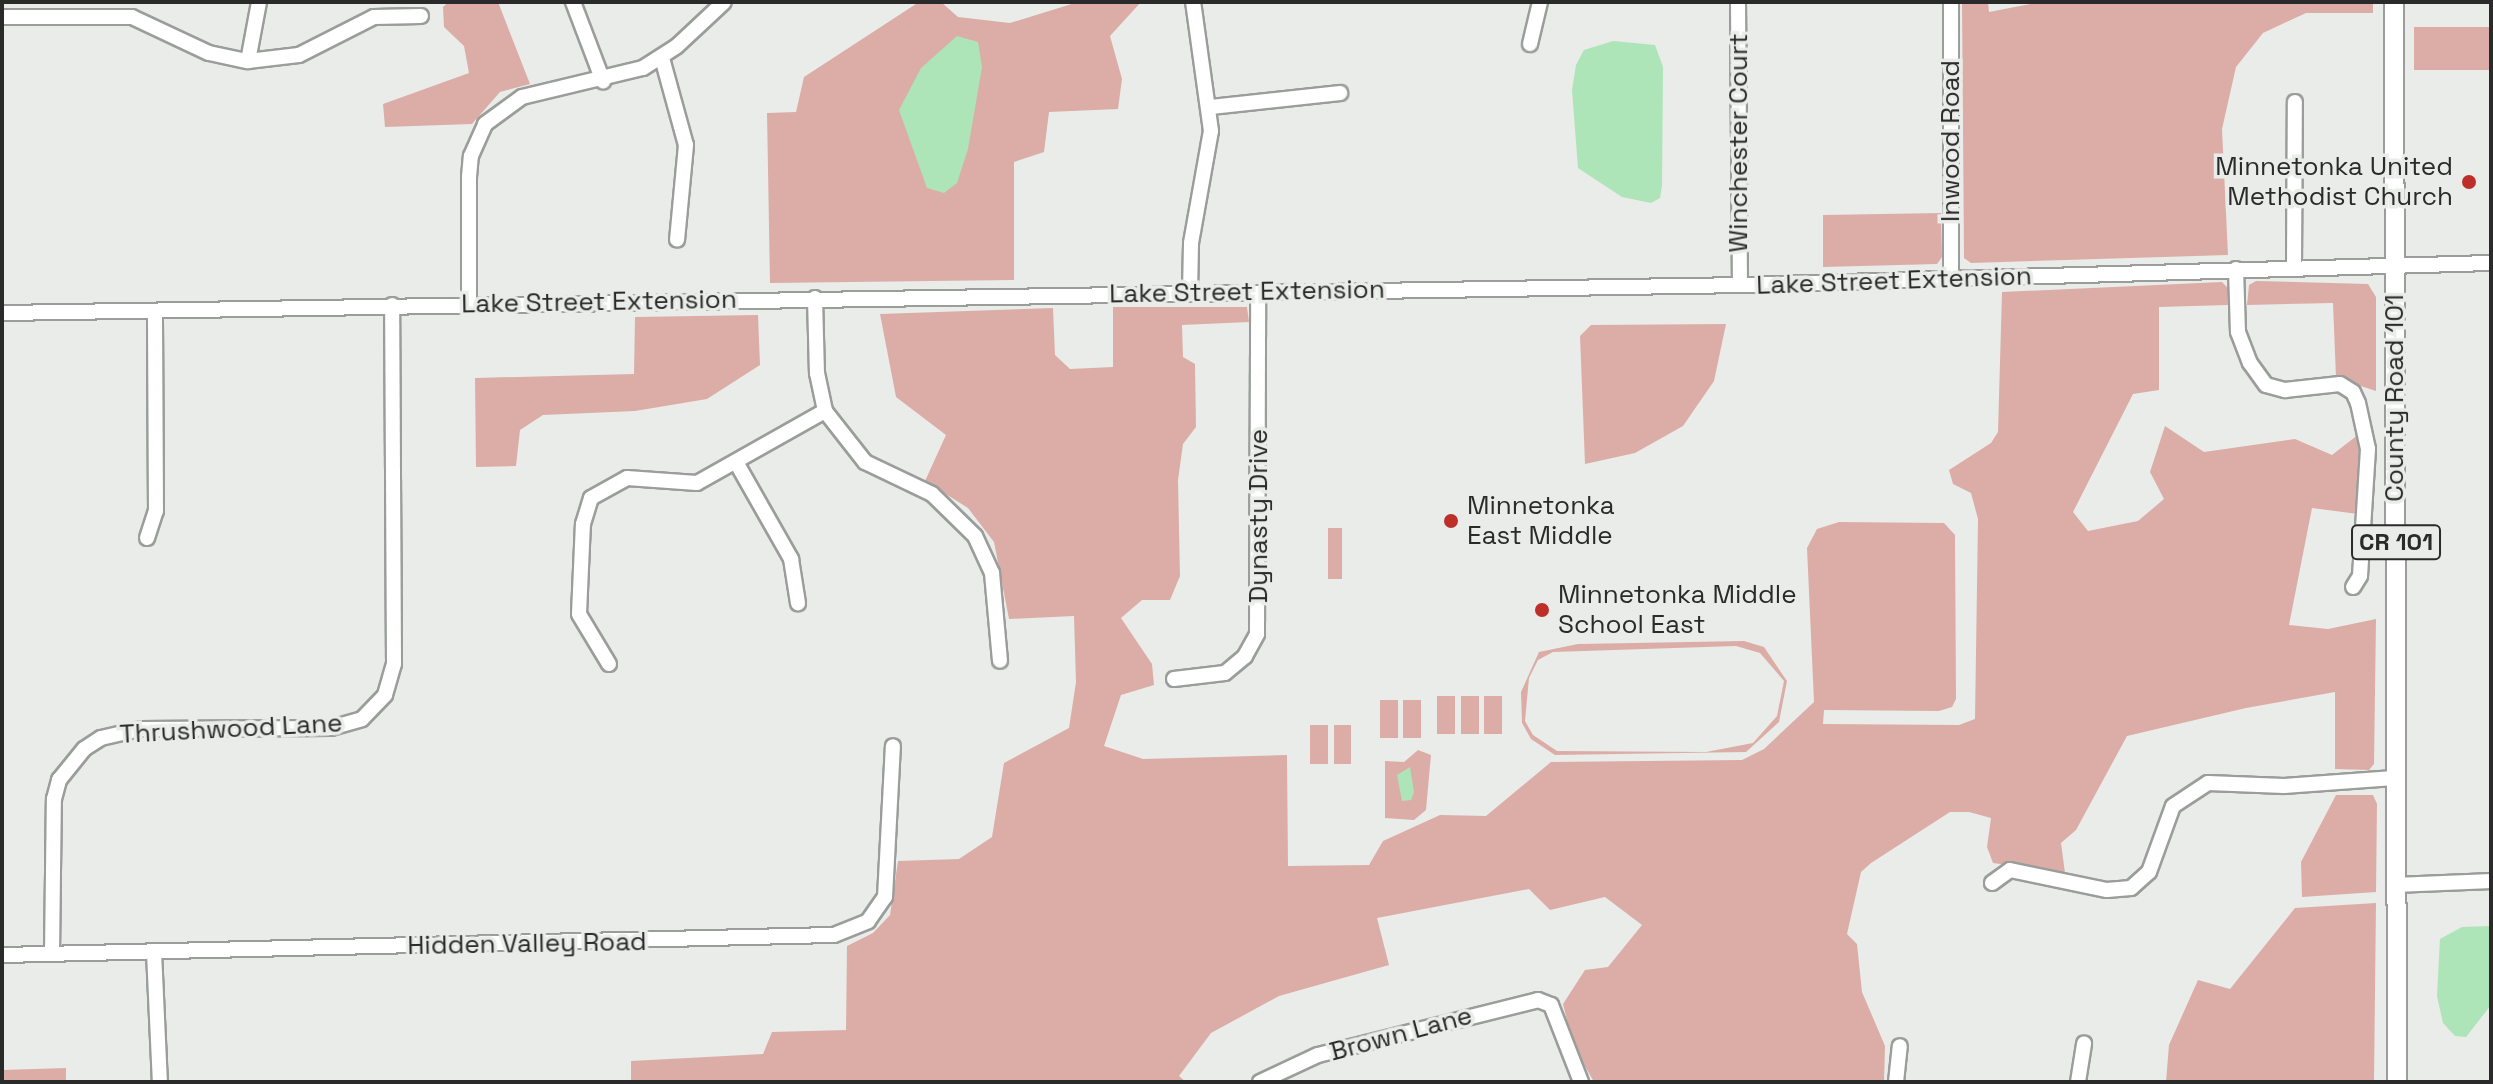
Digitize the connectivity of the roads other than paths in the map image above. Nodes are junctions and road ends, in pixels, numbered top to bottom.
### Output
1 (259, 2) edge
2 (573, 2) edge
3 (724, 2) edge
4 (1193, 2) edge
5 (1540, 2) edge
6 (1738, 2) edge
7 (1951, 2) edge
8 (2394, 2) edge
9 (421, 16) dead end
10 (2, 17) edge
11 (1530, 44) dead end
12 (662, 58) junction
13 (248, 61) junction
14 (603, 81) junction
15 (1340, 93) dead end
16 (2295, 102) dead end
17 (1211, 107) junction
18 (677, 240) dead end
19 (2491, 263) edge
20 (2395, 264) junction
21 (2294, 266) junction
22 (2236, 269) junction
23 (1951, 280) junction
24 (1740, 285) junction
25 (1190, 292) junction
26 (1258, 294) junction
27 (815, 298) junction
28 (469, 304) junction
29 (392, 305) junction
30 (155, 312) junction
31 (2, 313) edge
32 (825, 411) junction
33 (736, 462) junction
34 (147, 538) dead end
35 (2353, 587) dead end
36 (798, 603) dead end
37 (1000, 661) dead end
38 (609, 664) dead end
39 (1174, 679) dead end
40 (893, 746) dead end
41 (2394, 778) junction
42 (2491, 881) edge
43 (1992, 883) dead end
44 (2396, 885) junction
45 (154, 952) junction
46 (52, 954) junction
47 (2, 955) edge
48 (2084, 1043) dead end
49 (1900, 1046) dead end
50 (160, 1082) edge
51 (1260, 1082) edge
52 (1581, 1082) edge
53 (1896, 1082) edge
54 (2078, 1082) edge
55 (2397, 1082) edge

1 - 13 street
2 - 14 street
3 - 12 street
4 - 17 street
5 - 11 street
6 - 24 street, Winchester Court
7 - 23 street, Inwood Road
8 - 20 main road, County Road 101 / CR 101
9 - 13 street
10 - 13 street
12 - 14 street
12 - 18 street
14 - 28 street
15 - 17 street
16 - 21 street
17 - 25 street
19 - 20 street, Lake Street Extension
20 - 21 street, Lake Street Extension
20 - 41 main road, County Road 101 / CR 101
21 - 22 street, Lake Street Extension
22 - 23 street, Lake Street Extension
22 - 35 street
23 - 24 street, Lake Street Extension
24 - 26 street, Lake Street Extension
25 - 26 street, Lake Street Extension
25 - 27 street, Lake Street Extension
26 - 39 street, Dynasty Drive
27 - 28 street, Lake Street Extension
27 - 32 street
28 - 29 street, Lake Street Extension
29 - 30 street, Lake Street Extension
29 - 46 street, Thrushwood Lane
30 - 31 street, Lake Street Extension
30 - 34 street
32 - 33 street
32 - 37 street
33 - 36 street
33 - 38 street
40 - 45 street, Hidden Valley Road
41 - 43 street
41 - 44 main road, County Road 101 / CR 101
42 - 44 street
44 - 55 main road, County Road 101 / CR 101
45 - 46 street, Hidden Valley Road
45 - 50 street
46 - 47 street, Hidden Valley Road
48 - 54 street
49 - 53 street
51 - 52 street, Brown Lane

